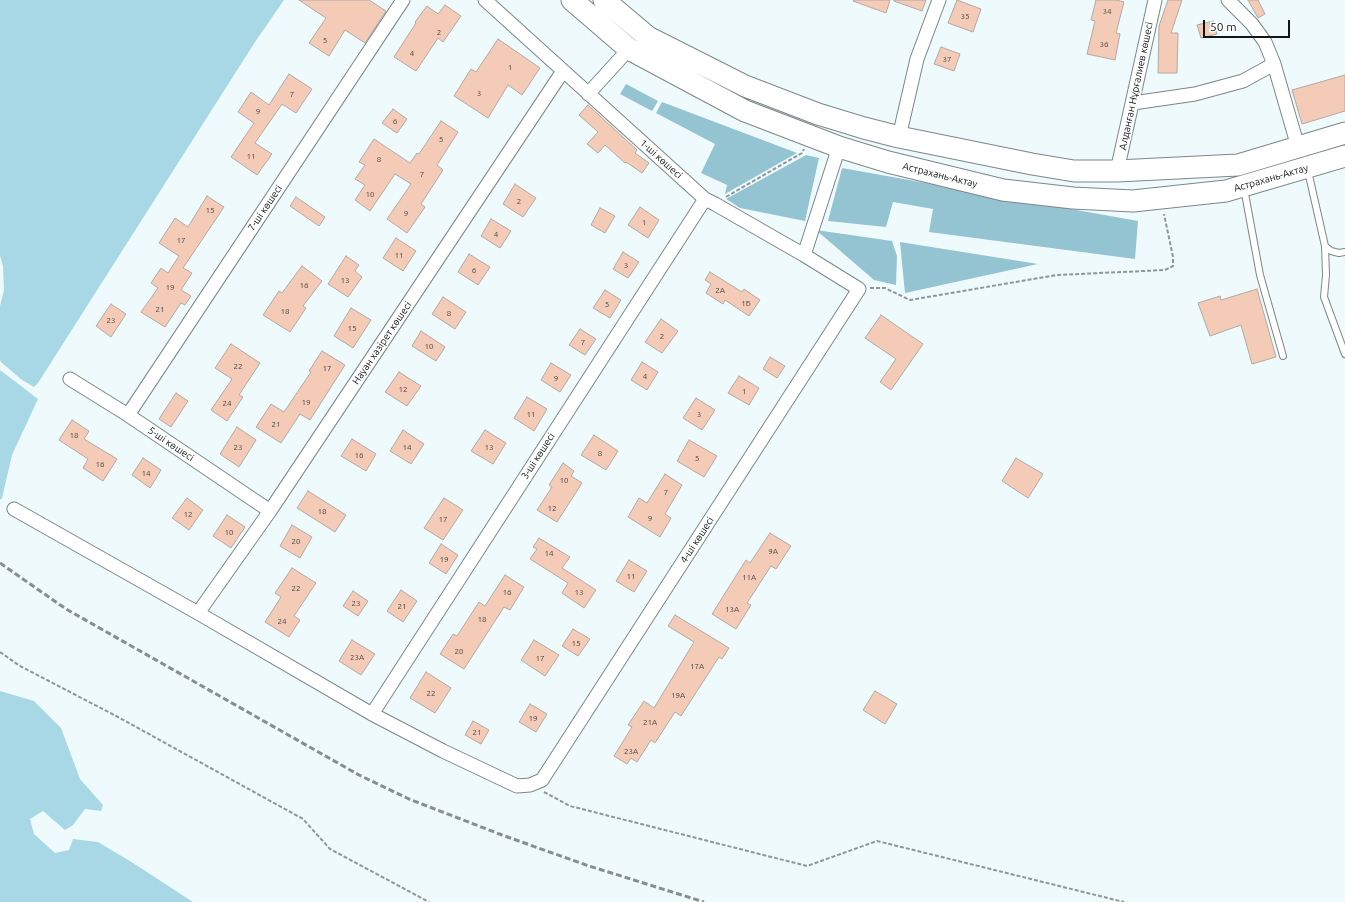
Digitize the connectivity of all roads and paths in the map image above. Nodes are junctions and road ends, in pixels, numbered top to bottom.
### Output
1 (403, 0) edge
2 (485, 0) edge
3 (572, 0) edge
4 (604, 0) edge
5 (939, 0) edge
6 (1155, 0) edge
7 (1228, 0) edge
8 (630, 49) junction
9 (1274, 64) junction
10 (563, 70) junction
11 (588, 94) junction
12 (1133, 103) junction
13 (1345, 133) edge
14 (811, 137) junction
15 (899, 137) junction
16 (839, 147) junction
17 (1298, 147) junction
18 (1345, 156) edge
19 (1308, 167) junction
20 (1074, 171) junction
21 (1117, 171) junction
22 (1244, 186) junction
23 (1073, 198) junction
24 (1160, 198) junction
25 (710, 201) junction
26 (1325, 246) junction
27 (1345, 252) edge
28 (804, 255) junction
29 (859, 289) junction
30 (1345, 354) edge
31 (1283, 356) dead end
32 (70, 379) dead end
33 (128, 415) junction
34 (14, 509) dead end
35 (270, 511) junction
36 (198, 613) junction
37 (0, 652) edge
38 (372, 714) junction
39 (530, 785) junction
40 (429, 902) edge
41 (1124, 902) edge

1 - 33 street, 7-шi көшесі
2 - 10 street, 1-шi көшесі
3 - 8 highway, Астрахань-Актау
4 - 15 highway
5 - 15 street
6 - 12 street, Алданған Нұрғалиев көшесі
7 - 9 street
8 - 11 street
8 - 14 highway, Астрахань-Актау
9 - 12 street
9 - 17 street
10 - 11 street, 1-шi көшесі
10 - 35 street, Науан хазірет көшесі
11 - 25 street, 1-шi көшесі
12 - 21 street, Алданған Нұрғалиев көшесі
13 - 17 highway
14 - 16 highway, Астрахань-Актау
14 - 25 path
15 - 20 highway
16 - 23 highway, Астрахань-Актау
16 - 28 street
17 - 21 highway
18 - 19 highway, Астрахань-Актау
19 - 22 highway, Астрахань-Актау
19 - 26 lane
20 - 21 highway
20 - 23 highway
22 - 24 highway, Астрахань-Актау
22 - 31 lane
23 - 24 highway, Астрахань-Актау
24 - 29 path
25 - 28 street, 1-шi көшесі
25 - 38 street, 3-шi көшесі
26 - 27 lane
26 - 30 lane
28 - 29 street, 1-шi көшесі
29 - 39 street, 4-шi көшесі
32 - 33 street, 5-шi көшесі
33 - 35 street, 5-шi көшесі
34 - 36 street
35 - 36 street, Науан хазірет көшесі
36 - 38 street
37 - 40 path
38 - 39 street
39 - 41 path

